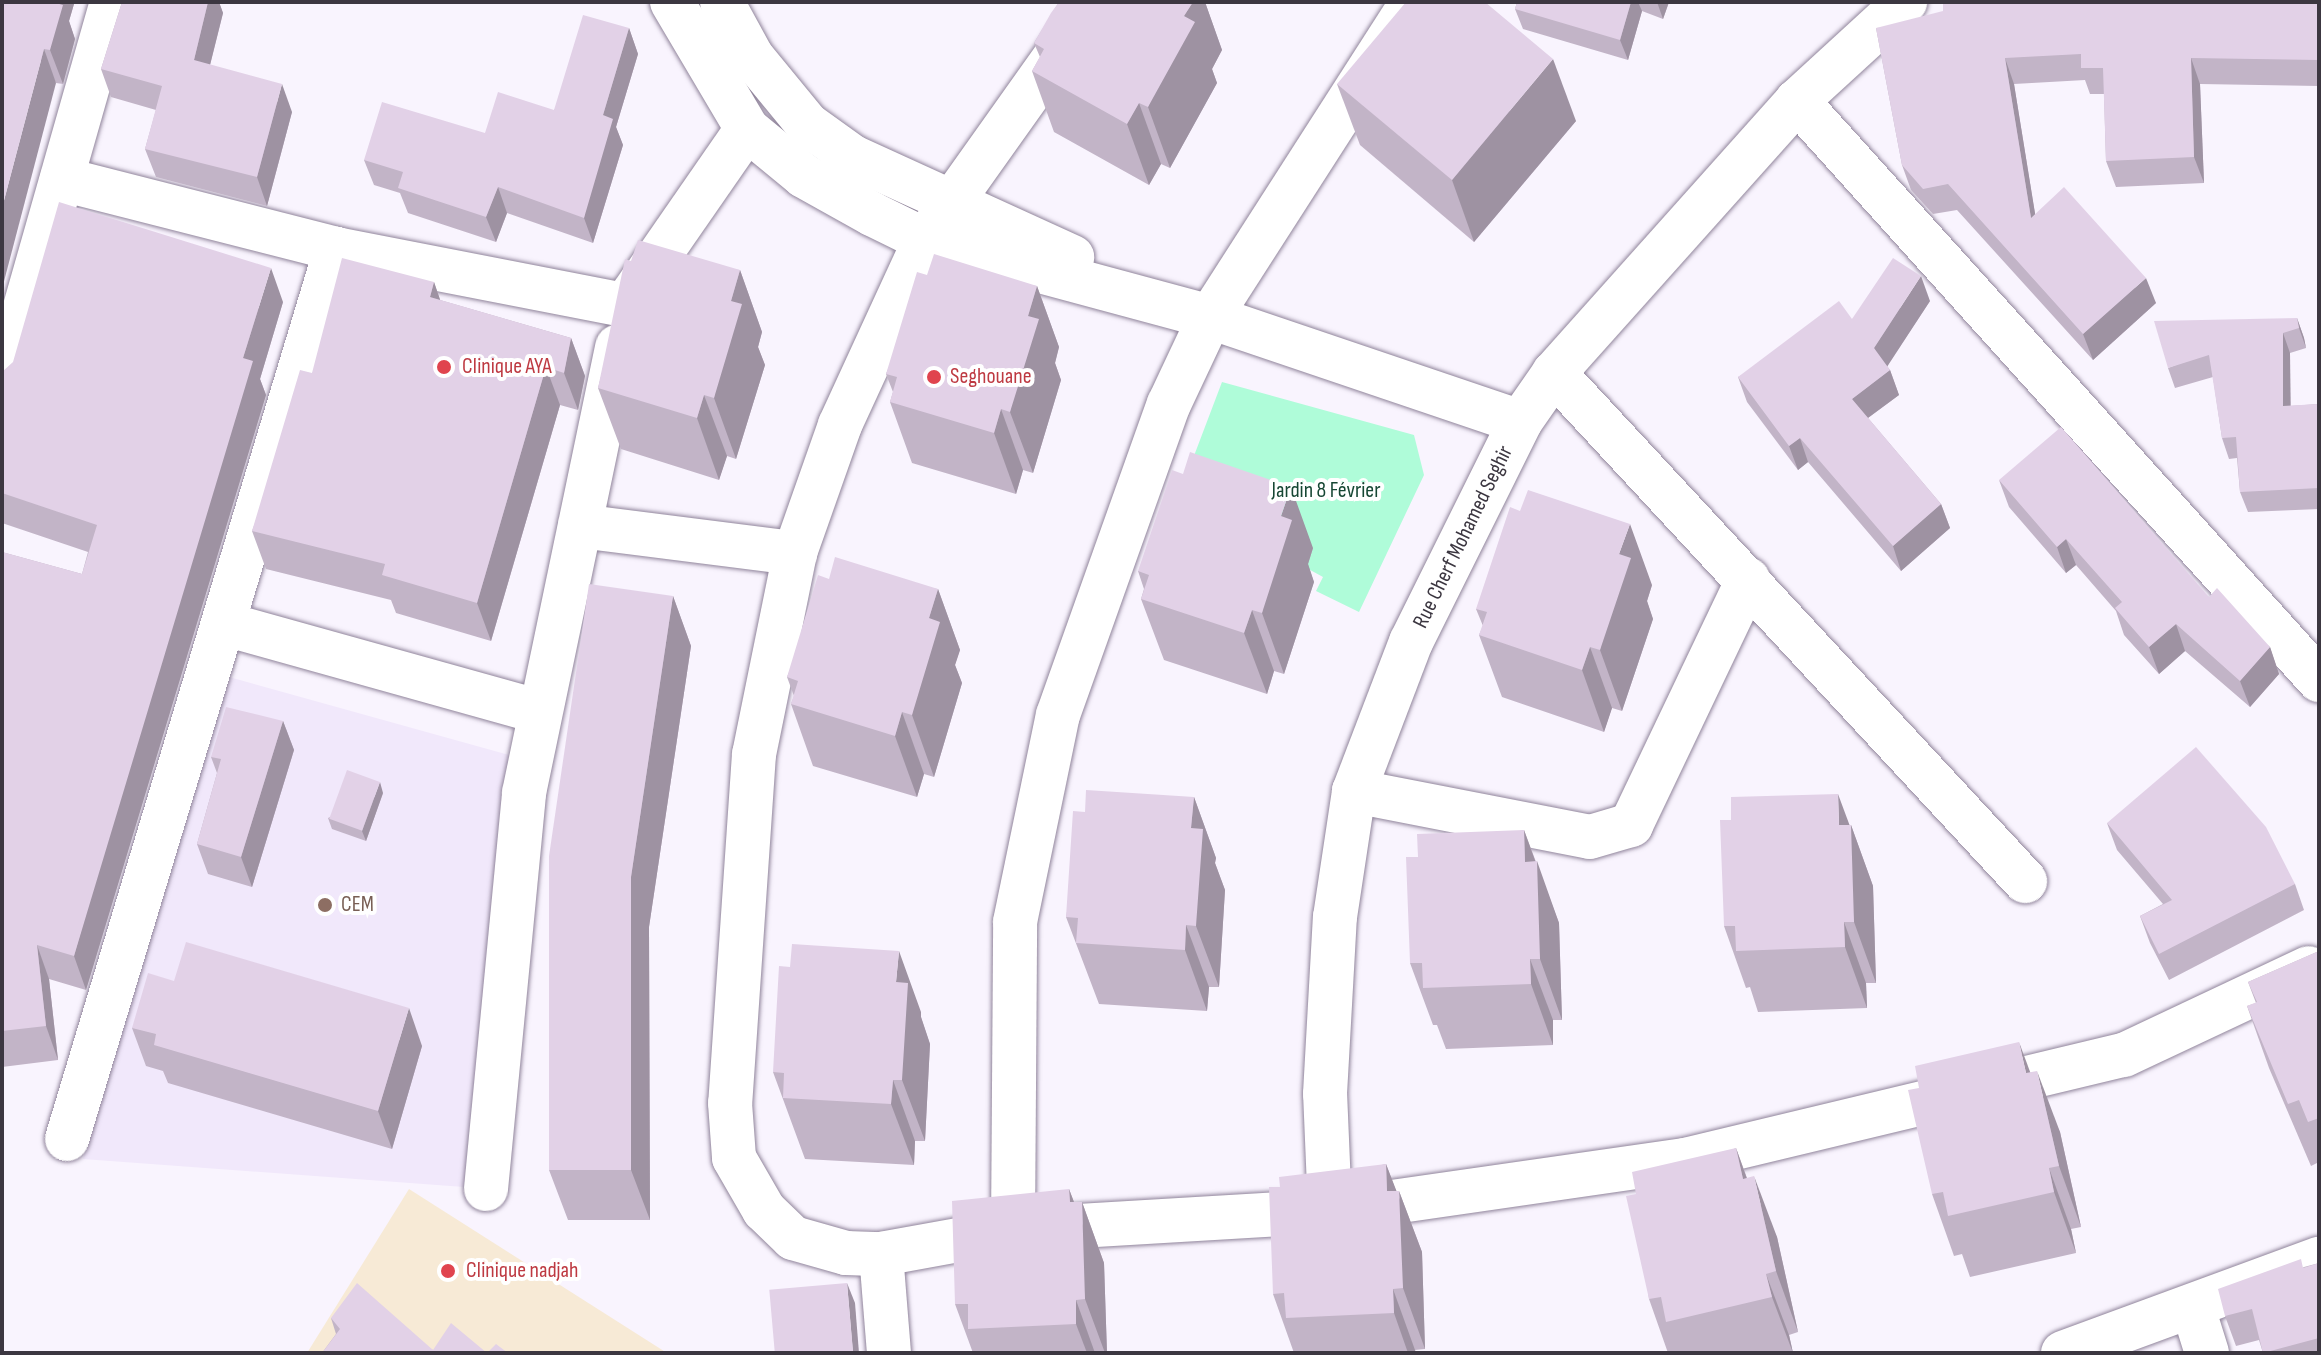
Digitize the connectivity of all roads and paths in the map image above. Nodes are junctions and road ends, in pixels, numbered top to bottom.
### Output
1 (112, 2) edge
2 (672, 2) edge
3 (722, 2) edge
4 (1094, 2) edge
5 (1412, 2) edge
6 (1905, 2) edge
7 (1797, 101) junction
8 (747, 129) junction
9 (62, 179) junction
10 (955, 206) junction
11 (925, 240) junction
12 (336, 249) junction
13 (625, 305) junction
14 (1210, 317) junction
15 (1554, 373) junction
16 (2, 388) edge
17 (1520, 422) junction
18 (580, 526) junction
19 (795, 553) junction
20 (1748, 580) junction
21 (225, 624) junction
22 (2319, 680) edge
23 (537, 711) junction
24 (1354, 791) junction
25 (2025, 881) dead end
26 (2311, 967) edge
27 (67, 1139) dead end
28 (486, 1189) dead end
29 (1330, 1211) junction
30 (1013, 1230) junction
31 (881, 1254) junction
32 (2319, 1259) edge
33 (2193, 1308) junction
34 (889, 1353) edge
35 (2063, 1353) edge
36 (2207, 1353) edge

1 - 9 street
2 - 8 street
3 - 10 street
4 - 10 street
5 - 14 street
6 - 7 street, Rue Cherf Mohamed Seghir
7 - 15 street, Rue Cherf Mohamed Seghir
7 - 22 street
8 - 11 street
8 - 13 street
9 - 12 street
9 - 16 street
10 - 11 street
10 - 14 street
11 - 14 street
11 - 19 street
12 - 13 street
12 - 21 street
13 - 18 street
14 - 17 street
14 - 30 street
15 - 17 street, Rue Cherf Mohamed Seghir
15 - 20 street
17 - 24 street, Rue Cherf Mohamed Seghir
18 - 19 street
18 - 23 street
19 - 31 street
20 - 24 street
20 - 25 street
21 - 23 street
21 - 27 street
23 - 28 street
24 - 29 street, Rue Cherf Mohamed Seghir
26 - 29 street
29 - 30 street
30 - 31 street
31 - 34 street
32 - 33 street
33 - 35 street
33 - 36 street

